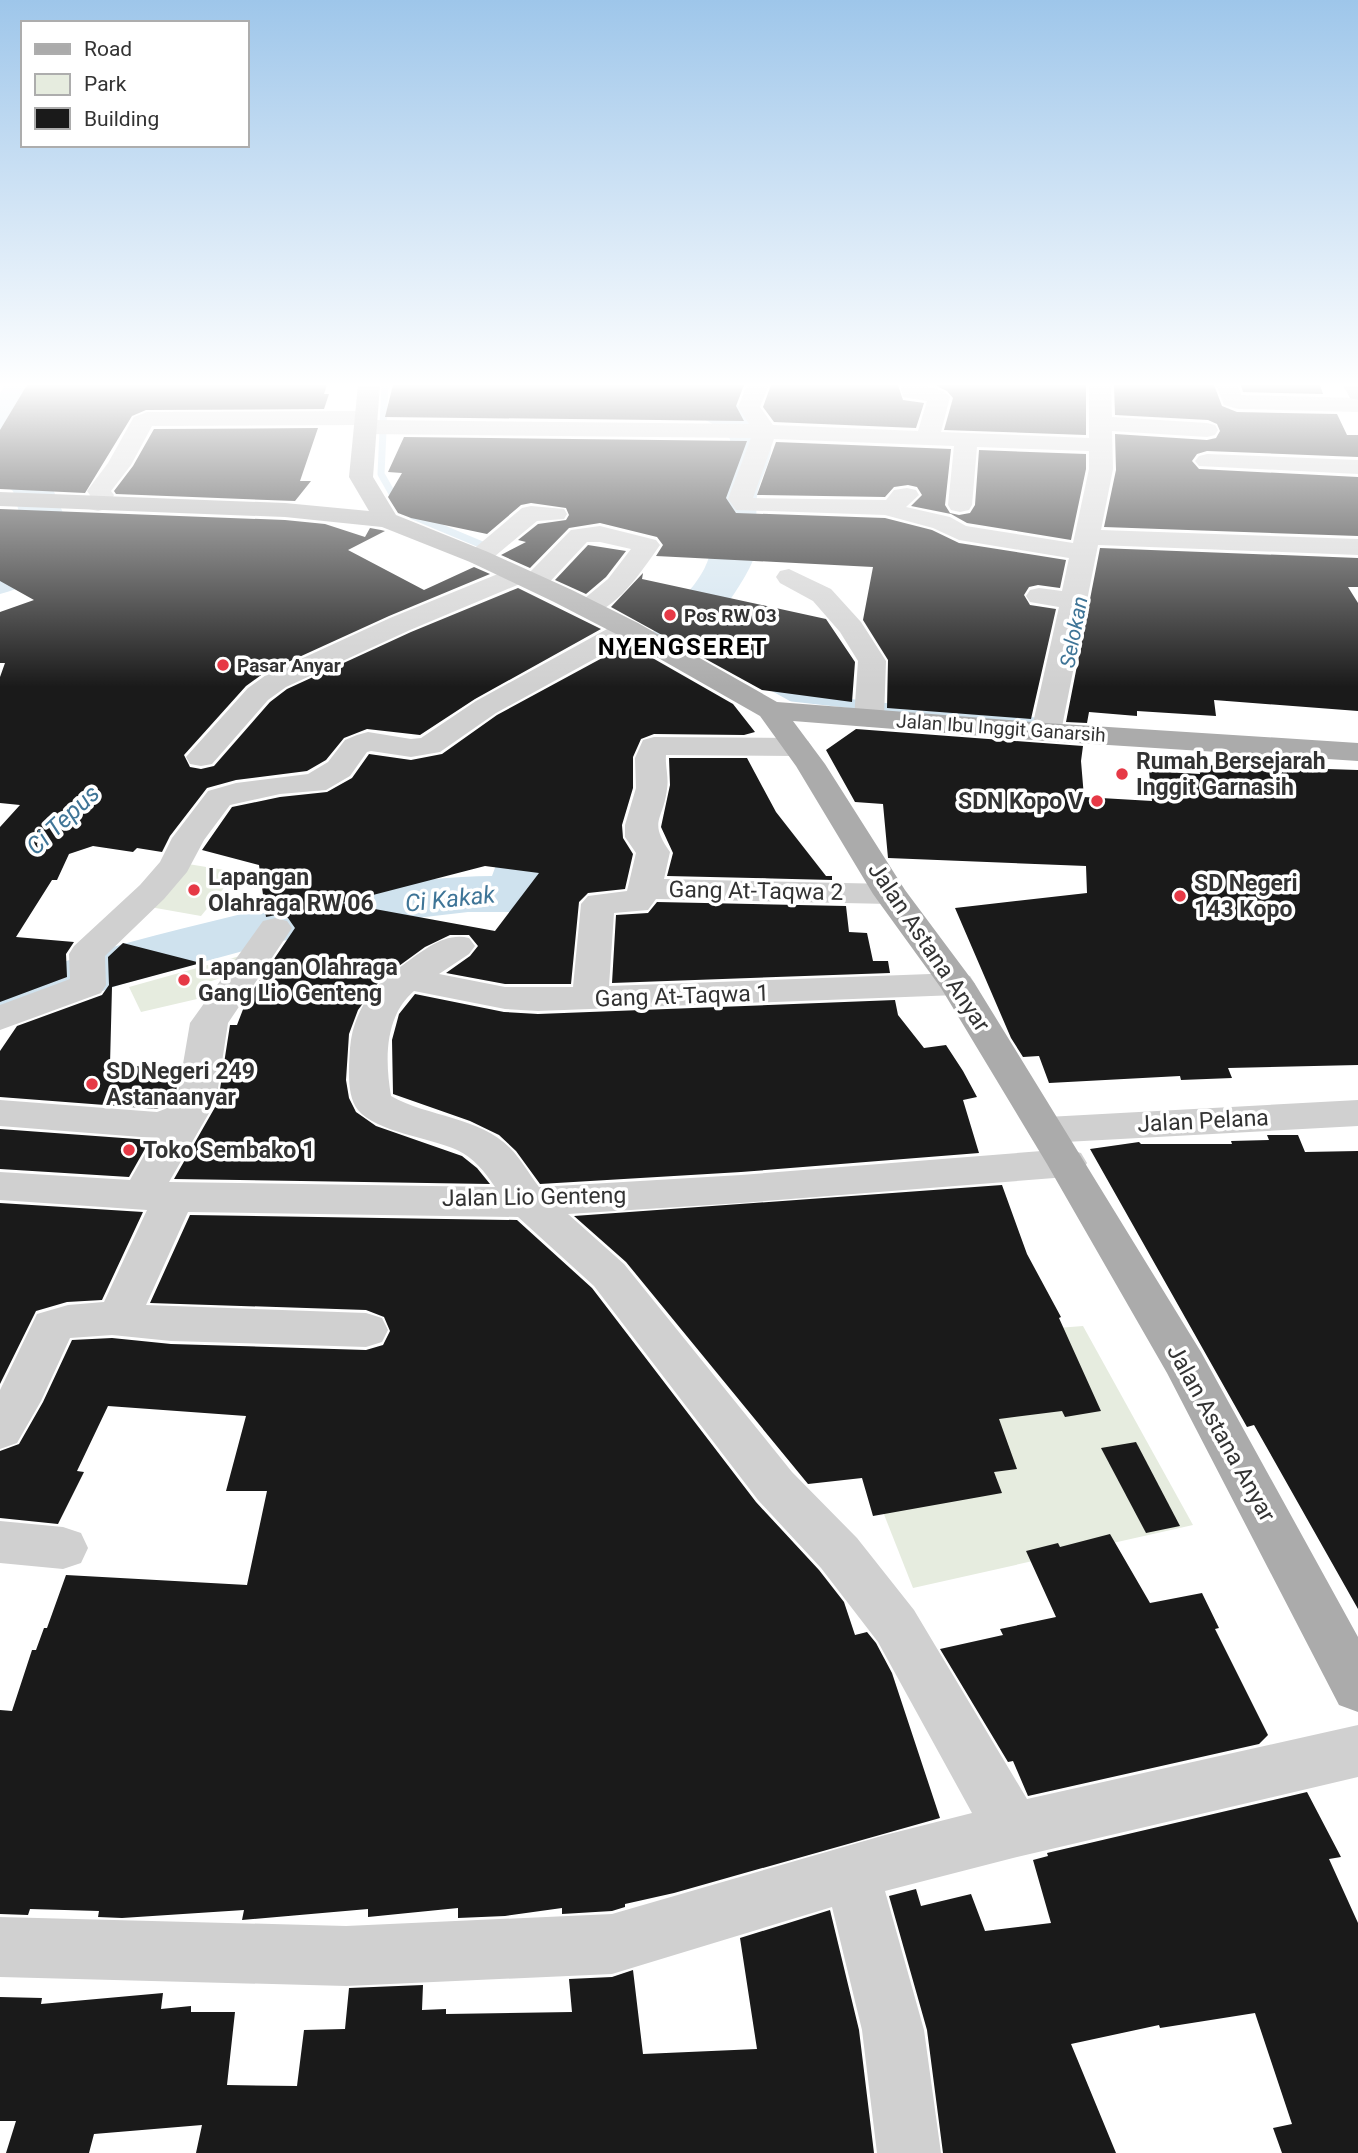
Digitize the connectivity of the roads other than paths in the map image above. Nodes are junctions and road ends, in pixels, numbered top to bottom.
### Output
1 (102, 485) edge
2 (346, 485) edge
3 (366, 485) edge
4 (743, 485) edge
5 (964, 485) edge
6 (1098, 485) edge
7 (11, 499) edge
8 (86, 504) junction
9 (960, 505) dead end
10 (285, 510) junction
11 (555, 514) dead end
12 (387, 520) junction
13 (1089, 541) junction
14 (1358, 547) edge
15 (479, 557) junction
16 (789, 577) dead end
17 (527, 579) junction
18 (1039, 596) dead end
19 (1074, 601) junction
20 (587, 608) junction
21 (628, 629) junction
22 (770, 710) junction
23 (869, 718) junction
24 (1046, 732) junction
25 (797, 747) junction
26 (1358, 752) edge
27 (201, 757) dead end
28 (644, 891) junction
29 (890, 894) junction
30 (275, 928) dead end
31 (457, 946) dead end
32 (412, 981) junction
33 (957, 984) junction
34 (590, 999) junction
35 (0, 1018) edge
36 (196, 1101) junction
37 (1358, 1113) edge
38 (0, 1114) edge
39 (1057, 1147) junction
40 (0, 1186) edge
41 (158, 1195) junction
42 (528, 1202) junction
43 (118, 1318) junction
44 (366, 1330) dead end
45 (0, 1430) edge
46 (0, 1542) edge
47 (63, 1549) dead end
48 (1358, 1688) edge
49 (1358, 1751) edge
50 (1013, 1830) junction
51 (849, 1874) junction
52 (0, 1947) edge
53 (909, 2153) edge

1 - 8 street
2 - 10 main road
3 - 12 main road
4 - 13 street
5 - 9 street
6 - 13 street
7 - 8 main road, Jalan Astana Anyar
8 - 10 main road, Jalan Astana Anyar
10 - 12 main road, Jalan Astana Anyar
11 - 15 street
12 - 15 main road, Jalan Astana Anyar
13 - 14 street
13 - 19 street
15 - 17 main road, Jalan Astana Anyar
16 - 23 street
17 - 20 main road, Jalan Astana Anyar
17 - 20 street
17 - 27 street
18 - 19 street
19 - 24 street
20 - 21 main road, Jalan Astana Anyar
21 - 22 main road, Jalan Astana Anyar
21 - 35 street
22 - 23 main road, Jalan Ibu Inggit Ganarsih
22 - 25 main road, Jalan Astana Anyar
23 - 24 main road, Jalan Ibu Inggit Ganarsih
24 - 26 main road, Jalan Ibu Inggit Ganarsih
25 - 28 street
25 - 29 main road, Jalan Astana Anyar
28 - 29 street, Gang At-Taqwa 2
28 - 34 street, Gang At-Taqwa 2
29 - 33 main road, Jalan Astana Anyar
30 - 36 street
31 - 32 street
32 - 34 street, Gang At-Taqwa 1
32 - 42 street
33 - 34 street, Gang At-Taqwa 1
33 - 39 main road, Jalan Astana Anyar
36 - 38 street
36 - 41 street
37 - 39 street, Jalan Pelana
39 - 42 street, Jalan Lio Genteng
39 - 48 main road, Jalan Astana Anyar
40 - 41 street, Jalan Lio Genteng
41 - 42 street, Jalan Lio Genteng
41 - 43 street
42 - 50 street
43 - 44 street
43 - 45 street
46 - 47 street
49 - 50 street
50 - 51 street
51 - 52 street
51 - 53 street

